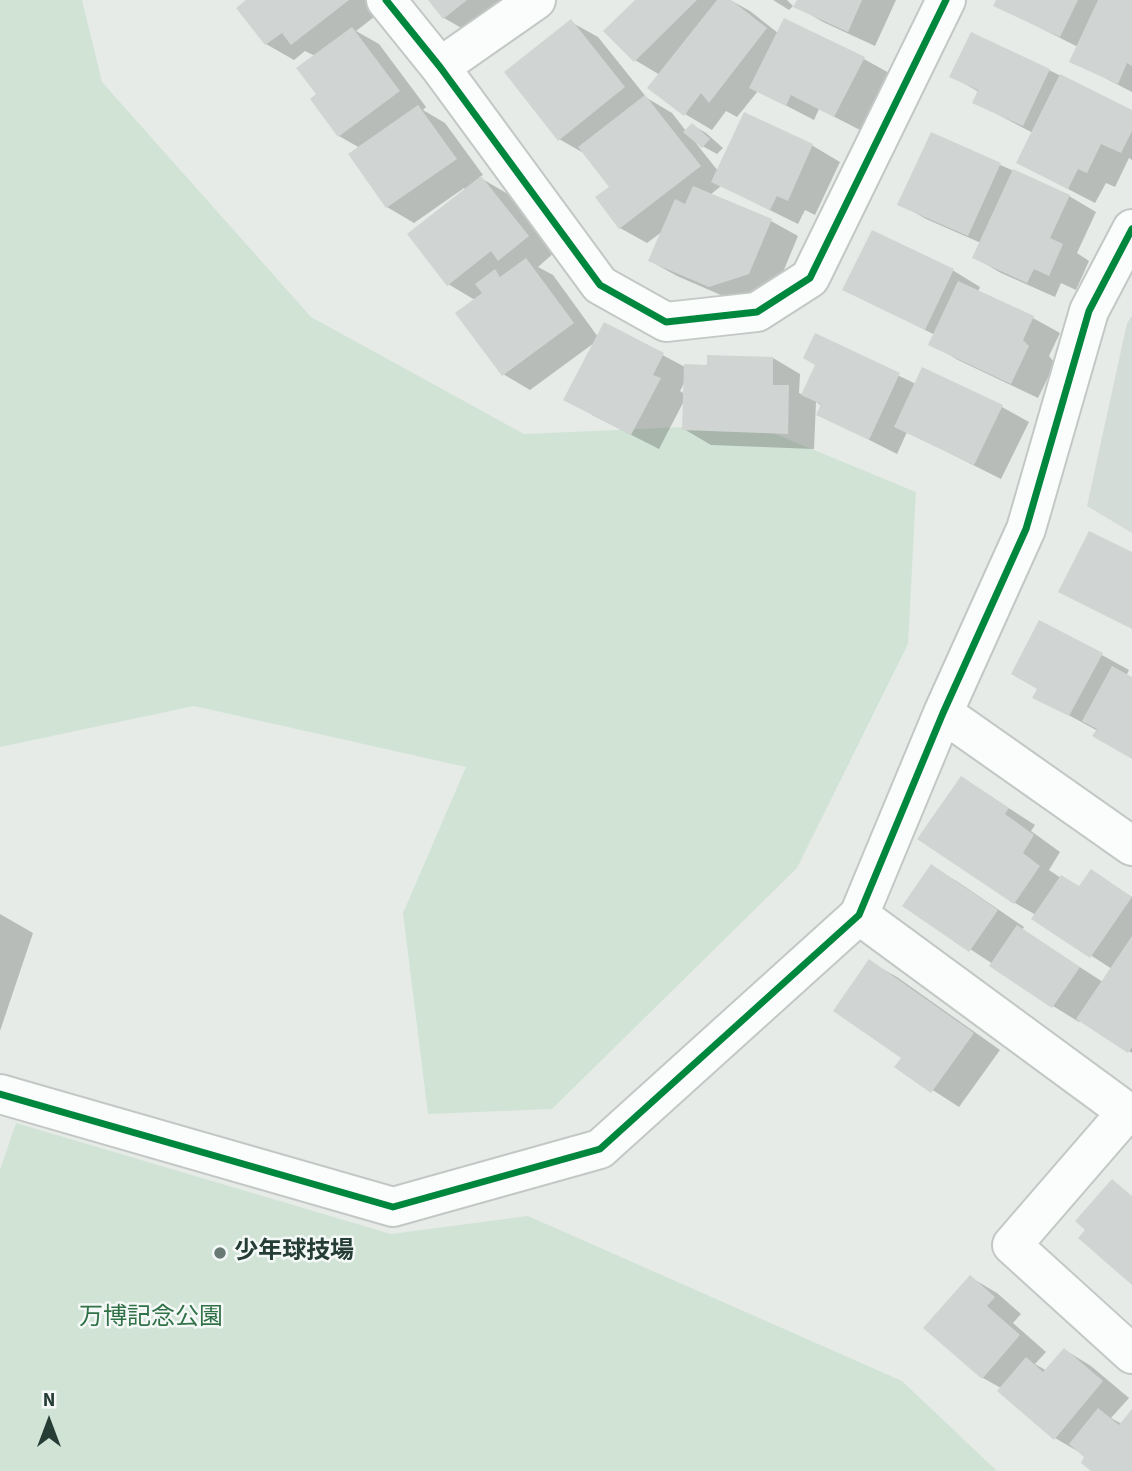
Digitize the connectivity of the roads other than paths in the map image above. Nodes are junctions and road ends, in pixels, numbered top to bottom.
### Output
1 (386, 0) edge
2 (536, 0) edge
3 (946, 0) edge
4 (440, 67) junction
5 (1132, 229) edge
6 (943, 713) junction
7 (1132, 846) edge
8 (859, 915) junction
9 (0, 1094) edge
10 (1132, 1354) edge

1 - 4 street
2 - 4 street
3 - 4 street
5 - 6 street
6 - 7 street
6 - 8 street
8 - 9 street
8 - 10 street

